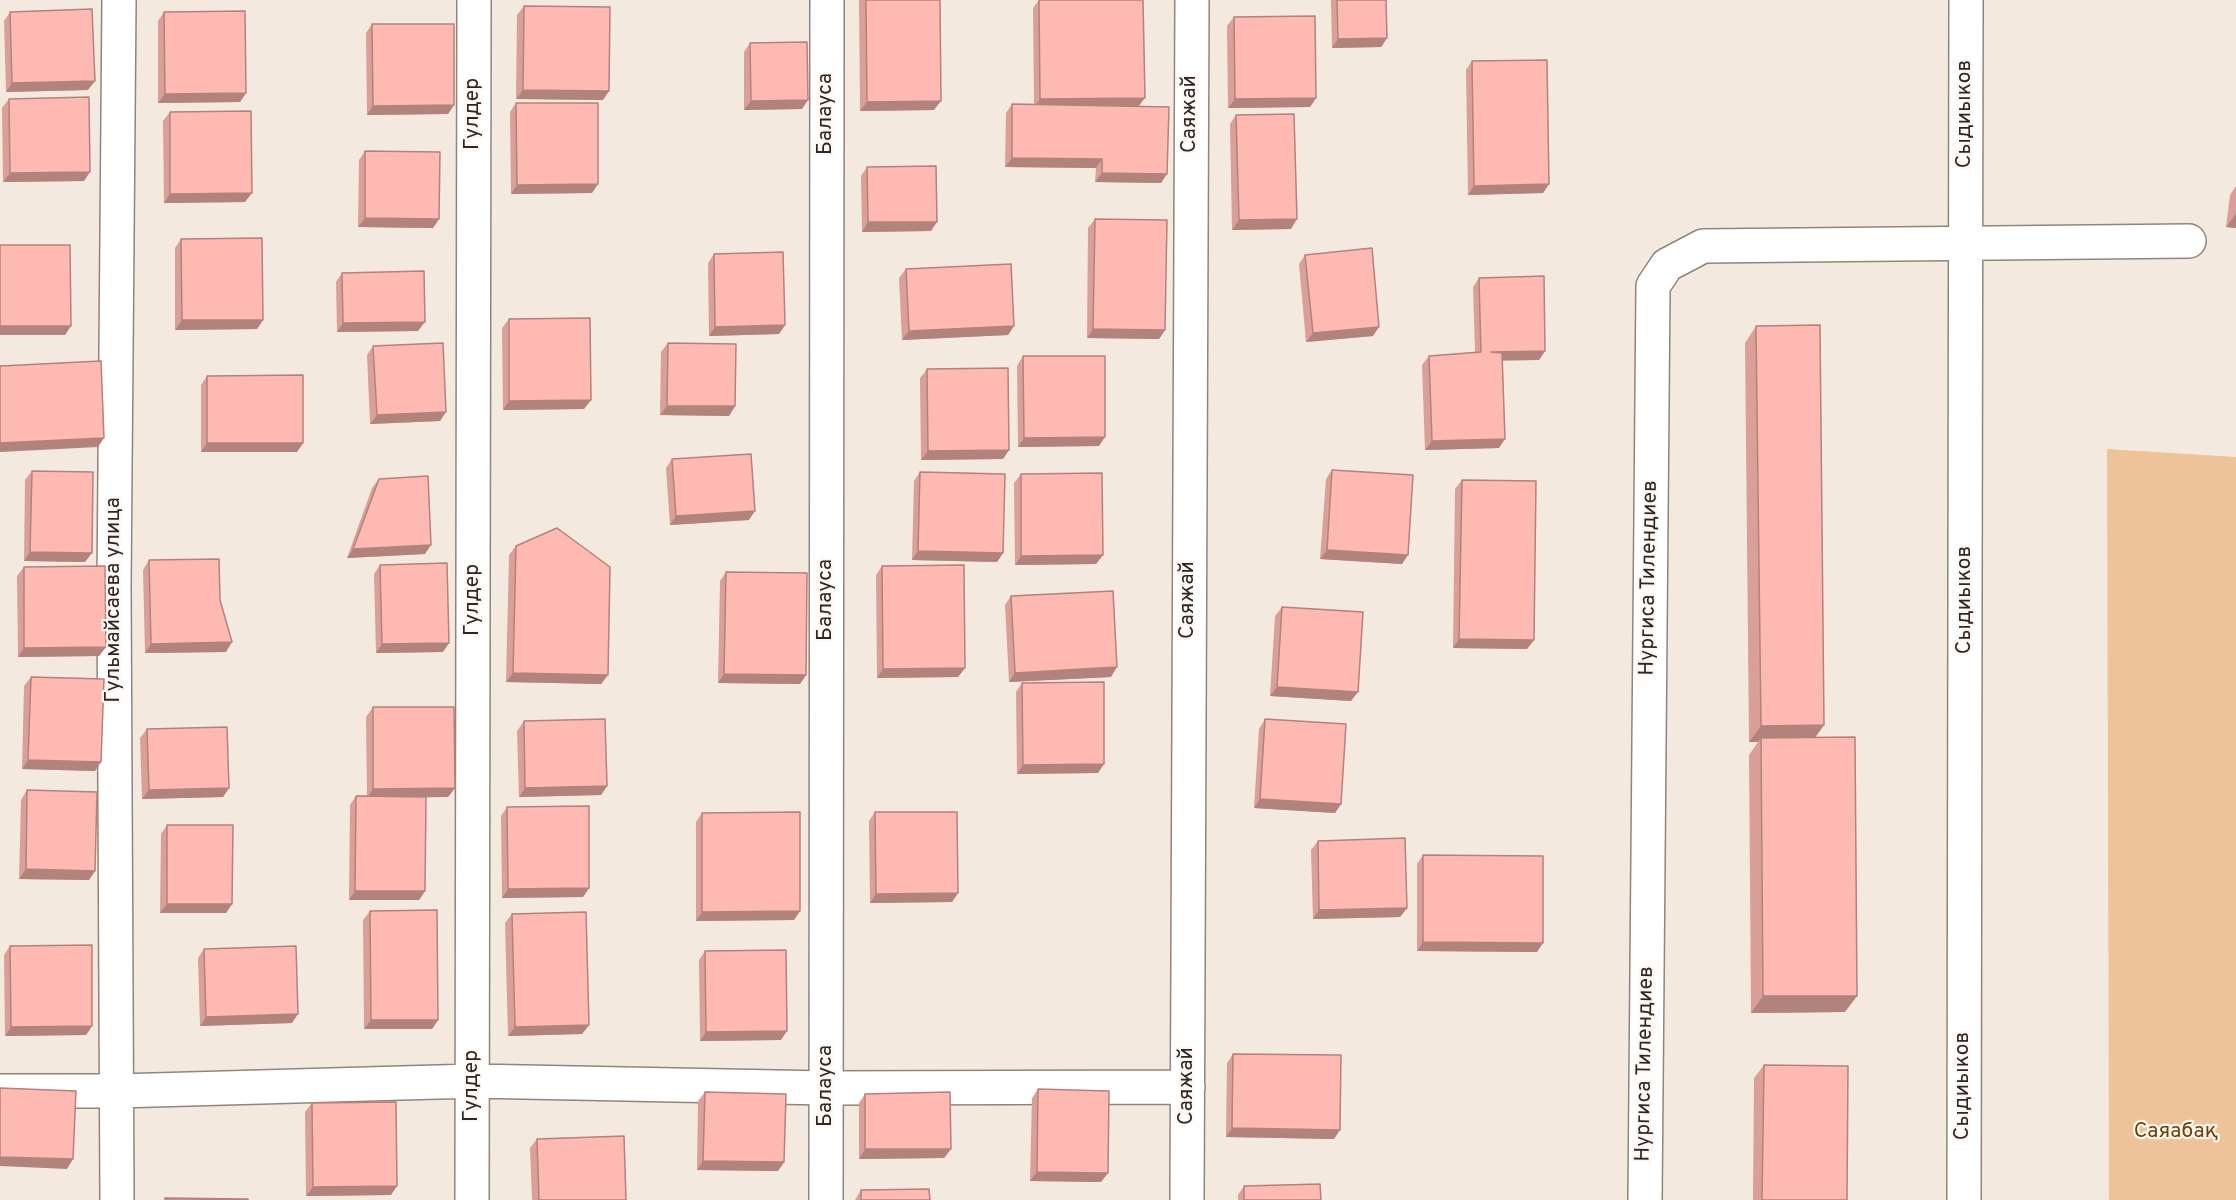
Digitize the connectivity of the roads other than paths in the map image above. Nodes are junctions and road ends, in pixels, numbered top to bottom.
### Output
1 (120, 0) edge
2 (474, 0) edge
3 (827, 0) edge
4 (1192, 0) edge
5 (1966, 0) edge
6 (2189, 241) dead end
7 (1967, 244) junction
8 (473, 1081) junction
9 (1188, 1087) junction
10 (827, 1088) junction
11 (0, 1091) edge
12 (118, 1091) junction
13 (117, 1200) edge
14 (472, 1200) edge
15 (826, 1200) edge
16 (1187, 1200) edge
17 (1645, 1200) edge
18 (1964, 1200) edge

1 - 12 street, Гульмайсаева улица
2 - 8 street, Гулдер
3 - 10 street, Балауса
4 - 9 street, Саяжай
5 - 7 street, Сыдиыков
6 - 7 street, Нургиса Тилендиев
7 - 17 street, Нургиса Тилендиев
7 - 18 street, Сыдиыков
8 - 10 street
8 - 12 street
8 - 14 street, Гулдер
9 - 10 street
9 - 16 street, Саяжай
10 - 15 street, Балауса
11 - 12 street
12 - 13 street, Гульмайсаева улица

